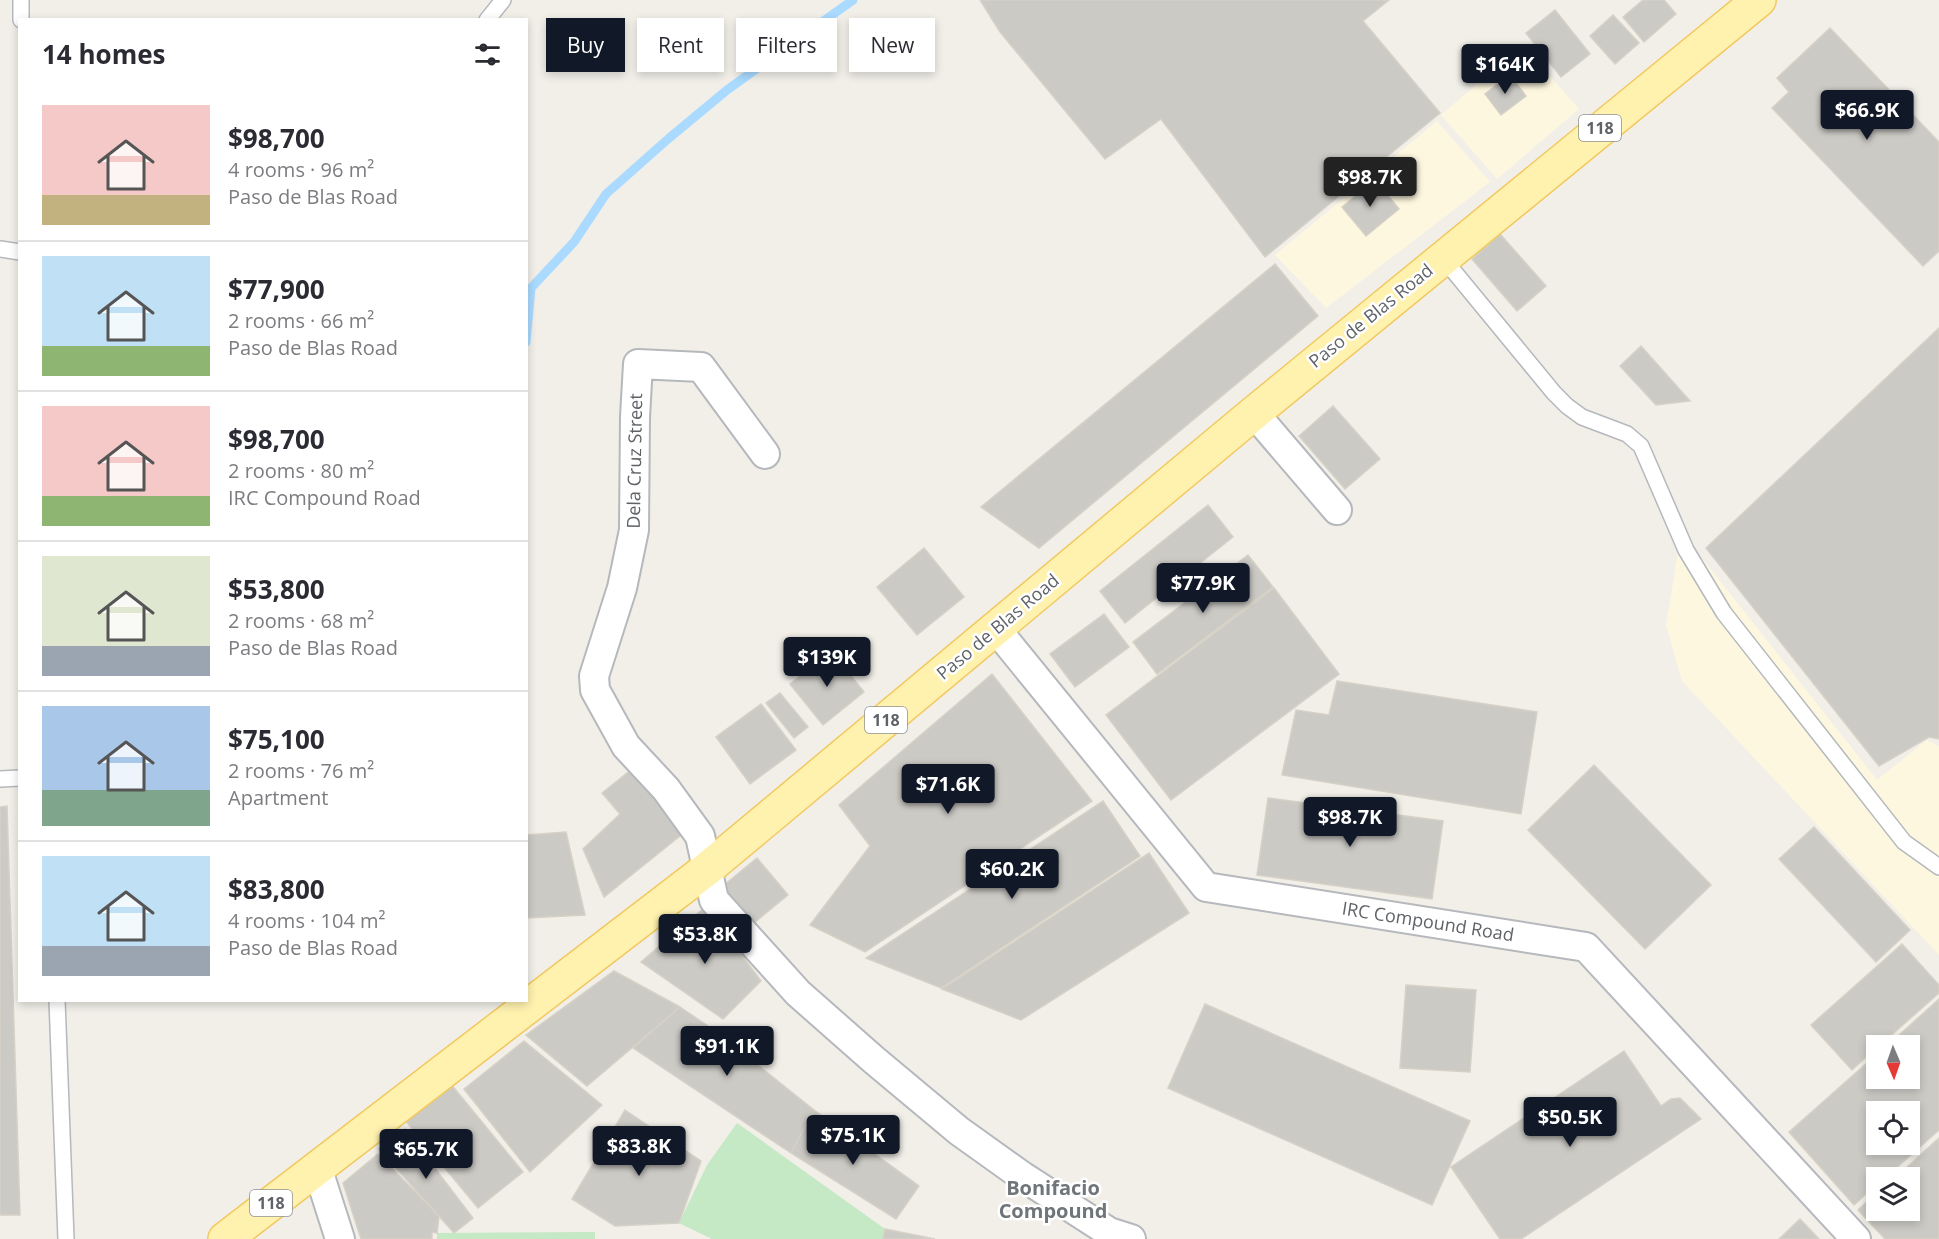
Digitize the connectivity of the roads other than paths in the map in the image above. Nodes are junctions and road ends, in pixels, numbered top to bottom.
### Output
1 (21, 0) edge
2 (503, 0) edge
3 (1759, 0) edge
4 (21, 18) edge
5 (489, 18) edge
6 (0, 249) edge
7 (18, 252) edge
8 (1443, 257) junction
9 (1254, 413) junction
10 (765, 454) dead end
11 (1337, 510) dead end
12 (996, 629) junction
13 (18, 778) edge
14 (0, 779) edge
15 (1939, 867) edge
16 (707, 869) junction
17 (57, 1002) edge
18 (317, 1167) junction
19 (66, 1239) edge
20 (225, 1239) edge
21 (340, 1239) edge
22 (1131, 1239) edge
23 (1856, 1239) edge

1 - 4 lane
2 - 5 lane
3 - 8 main road, Paso de Blas Road / 118
6 - 7 lane
8 - 9 main road, Paso de Blas Road / 118
8 - 15 lane
9 - 11 street
9 - 12 main road, Paso de Blas Road / 118
10 - 16 street, Dela Cruz Street
12 - 16 main road, Paso de Blas Road / 118
12 - 23 street, IRC Compound Road
13 - 14 lane
16 - 18 main road, Paso de Blas Road / 118
16 - 22 street
17 - 19 lane
18 - 20 main road, Paso de Blas Road / 118
18 - 21 street

